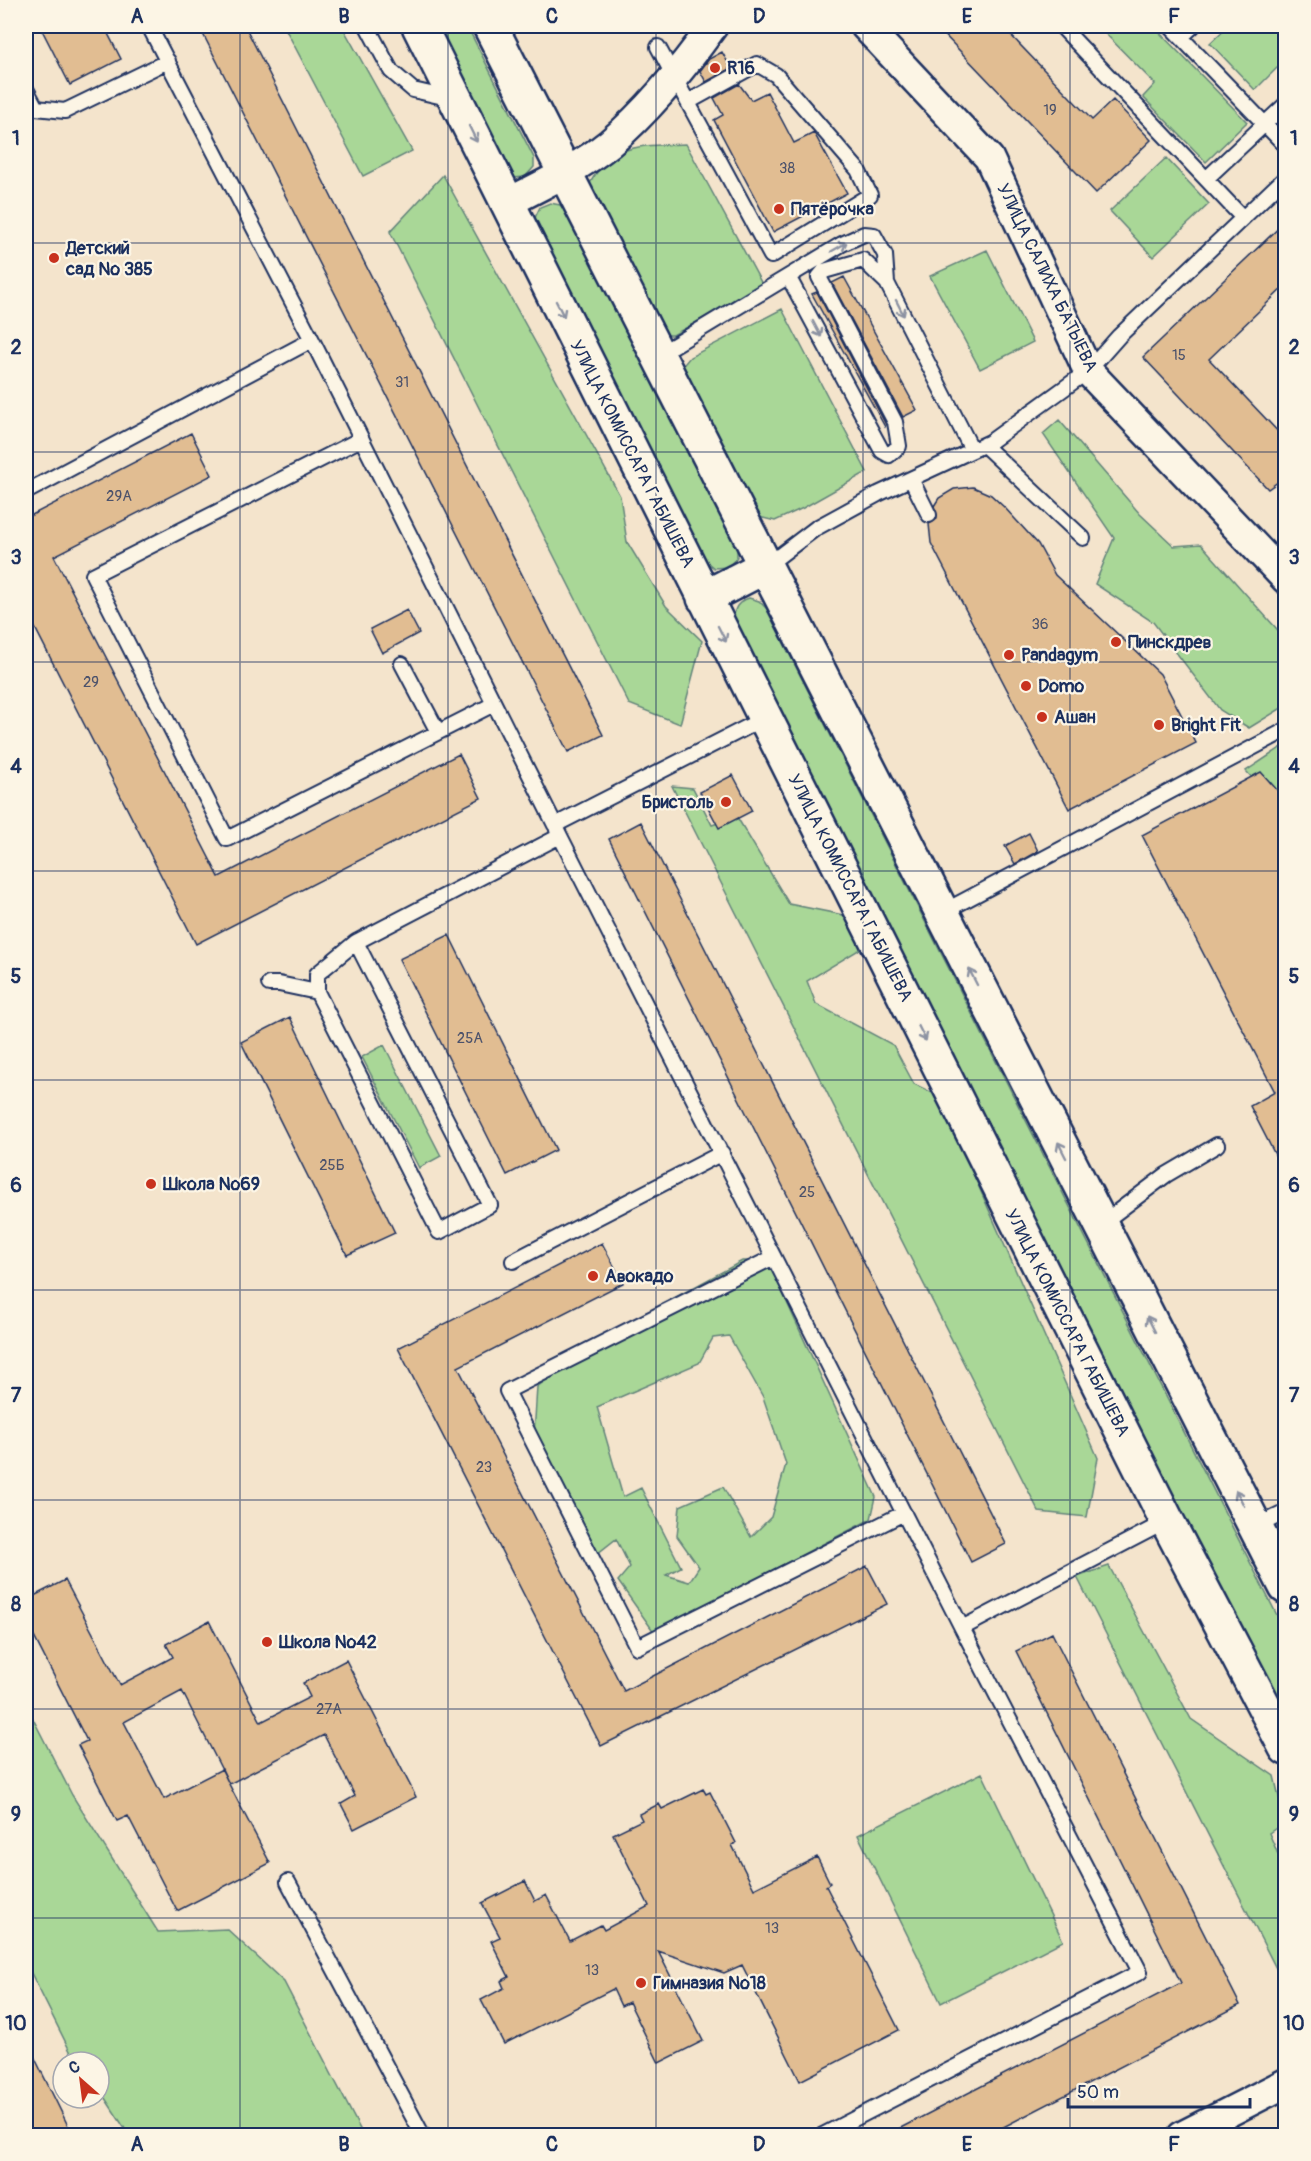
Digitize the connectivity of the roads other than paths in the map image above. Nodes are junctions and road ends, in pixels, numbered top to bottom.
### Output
1 (149, 26) edge
2 (367, 26) edge
3 (419, 26) edge
4 (490, 26) edge
5 (713, 26) edge
6 (865, 26) edge
7 (1061, 26) edge
8 (1170, 26) edge
9 (1193, 26) edge
10 (1181, 37) junction
11 (658, 47) dead end
12 (168, 61) junction
13 (26, 89) edge
14 (682, 90) junction
15 (456, 100) junction
16 (1286, 104) edge
17 (1263, 125) junction
18 (1286, 146) edge
19 (566, 173) junction
20 (1286, 177) edge
21 (1206, 179) junction
22 (507, 203) junction
23 (1243, 218) junction
24 (789, 278) junction
25 (887, 283) junction
26 (312, 340) junction
27 (658, 355) junction
28 (1088, 371) junction
29 (361, 439) junction
30 (978, 447) junction
31 (911, 479) junction
32 (26, 492) edge
33 (929, 515) dead end
34 (1083, 538) dead end
35 (764, 567) junction
36 (1286, 579) edge
37 (704, 598) junction
38 (402, 664) dead end
39 (492, 705) junction
40 (765, 718) junction
41 (1286, 730) edge
42 (438, 732) junction
43 (557, 831) junction
44 (941, 913) junction
45 (356, 942) junction
46 (269, 984) dead end
47 (317, 992) junction
48 (1217, 1145) dead end
49 (722, 1154) junction
50 (1098, 1221) junction
51 (772, 1258) junction
52 (513, 1261) dead end
53 (1286, 1512) edge
54 (904, 1513) junction
55 (1167, 1521) junction
56 (1255, 1527) junction
57 (1286, 1587) edge
58 (962, 1628) junction
59 (1286, 1748) edge
60 (288, 1882) dead end
61 (1286, 2083) edge
62 (423, 2136) edge
63 (821, 2136) edge
64 (1182, 2136) edge

1 - 12 lane
2 - 15 lane
3 - 15 street, УЛИЦА КОМИССАРА ГАБИШЕВА
4 - 19 street
5 - 14 street
6 - 28 street, УЛИЦА САЛИХА БАТЫЕВА
7 - 21 lane
8 - 10 lane
9 - 10 lane
10 - 17 lane
11 - 14 lane
12 - 13 lane
12 - 26 lane
14 - 14 lane
14 - 19 street
15 -> 22 street, УЛИЦА КОМИССАРА ГАБИШЕВА
16 - 17 lane
17 - 18 lane
17 - 21 lane
19 - 22 street
19 - 27 street
20 - 23 lane
21 - 23 lane
22 -> 37 street, УЛИЦА КОМИССАРА ГАБИШЕВА
23 - 28 lane
24 -> 25 lane
24 -> 25 lane
24 - 27 lane
25 -> 30 lane
26 - 29 lane
26 - 32 lane
27 - 35 street
28 - 30 lane
28 - 36 street, УЛИЦА САЛИХА БАТЫЕВА
29 - 39 lane
29 - 42 lane
30 - 31 lane
30 - 34 lane
31 - 33 lane
31 - 35 lane
35 - 37 street
35 - 44 street
37 -> 40 street, УЛИЦА КОМИССАРА ГАБИШЕВА
38 - 42 lane
39 - 42 lane
39 - 43 lane
40 - 43 lane
40 -> 55 street, УЛИЦА КОМИССАРА ГАБИШЕВА
41 - 44 lane
43 - 45 lane
43 - 49 lane
50 -> 44 street
45 - 47 lane
45 - 47 lane
46 - 47 lane
48 - 50 lane
49 - 51 lane
49 - 52 lane
56 -> 50 street
51 - 54 lane
51 - 54 lane
53 - 56 lane
54 - 58 lane
55 - 58 lane
55 - 59 street, УЛИЦА КОМИССАРА ГАБИШЕВА
56 - 57 street
58 - 63 lane
60 - 62 lane
61 - 64 street

